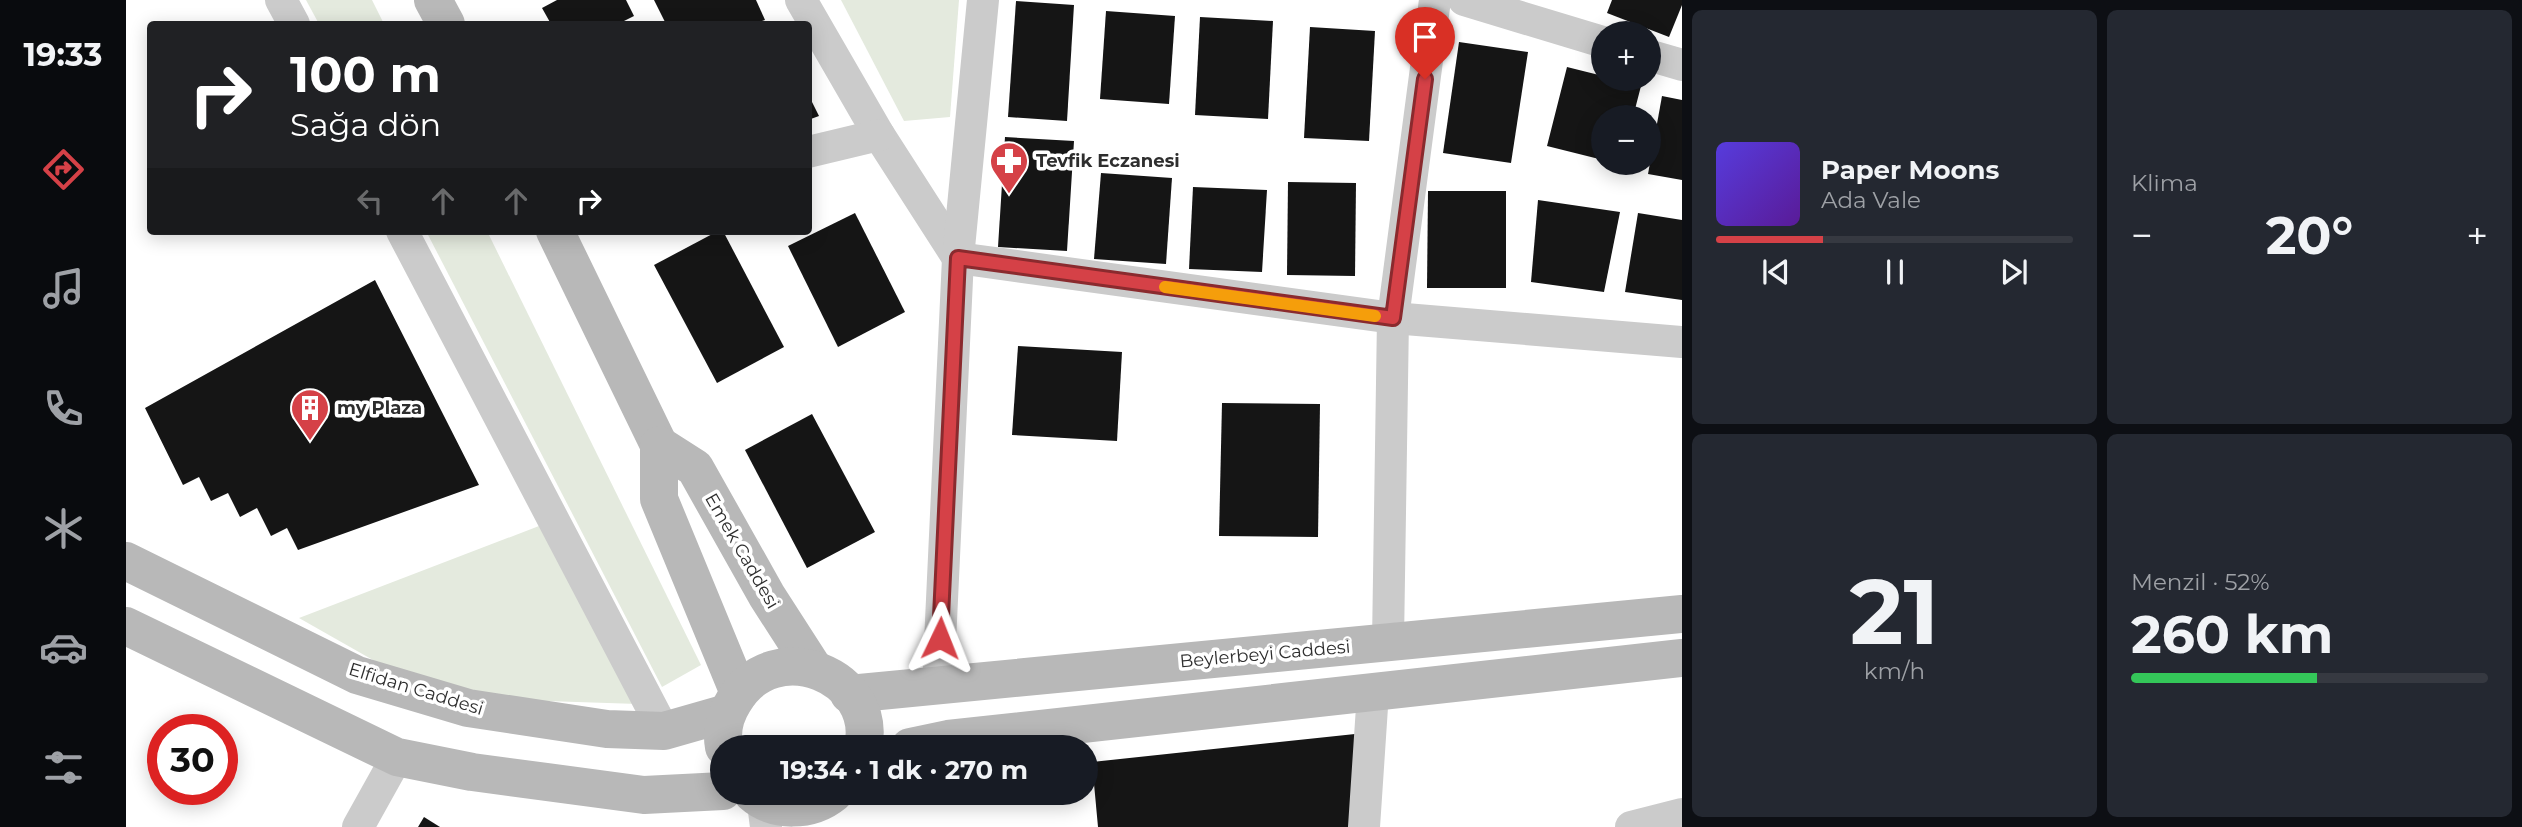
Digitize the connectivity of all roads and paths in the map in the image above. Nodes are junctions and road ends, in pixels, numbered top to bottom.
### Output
1 (281, 0) edge
2 (433, 0) edge
3 (801, 0) edge
4 (983, 0) edge
5 (1435, 0) edge
6 (1464, 0) edge
7 (292, 21) edge
8 (444, 21) edge
9 (1591, 38) edge
10 (1661, 59) edge
11 (1682, 65) edge
12 (879, 135) junction
13 (812, 151) edge
14 (404, 235) edge
15 (557, 235) edge
16 (958, 258) junction
17 (1393, 318) junction
18 (1682, 342) edge
19 (659, 444) junction
20 (126, 561) edge
21 (1682, 614) edge
22 (126, 626) edge
23 (1388, 642) junction
24 (1682, 658) edge
25 (814, 669) junction
26 (938, 685) junction
27 (1373, 692) junction
28 (849, 694) junction
29 (730, 718) edge
30 (664, 731) junction
31 (863, 735) edge
32 (984, 735) edge
33 (397, 757) junction
34 (710, 792) edge
35 (836, 805) edge
36 (760, 808) edge
37 (1682, 814) edge
38 (358, 827) edge
39 (1364, 827) edge
40 (1631, 827) edge

1 - 7 street
2 - 8 street
3 - 12 street
4 - 16 street
5 - 17 street
6 - 9 street
10 - 11 street
12 - 13 street
12 - 16 street
14 - 30 street
15 - 19 street
16 - 17 street
16 - 26 street
17 - 18 street
17 - 23 street
19 - 25 street, Emek Caddesi
19 - 29 street
20 - 30 street, Elfidan Caddesi
21 - 23 street, Beylerbeyi Caddesi
22 - 33 street
23 - 26 street, Beylerbeyi Caddesi
24 - 27 street
25 - 28 street, Emek Caddesi
25 - 29 street, Emek Caddesi
26 - 28 street, Beylerbeyi Caddesi
27 - 32 street
27 - 39 street
28 - 31 street, Emek Caddesi
29 - 30 street, Elfidan Caddesi
33 - 34 street
33 - 38 street
35 - 36 street
37 - 40 street

